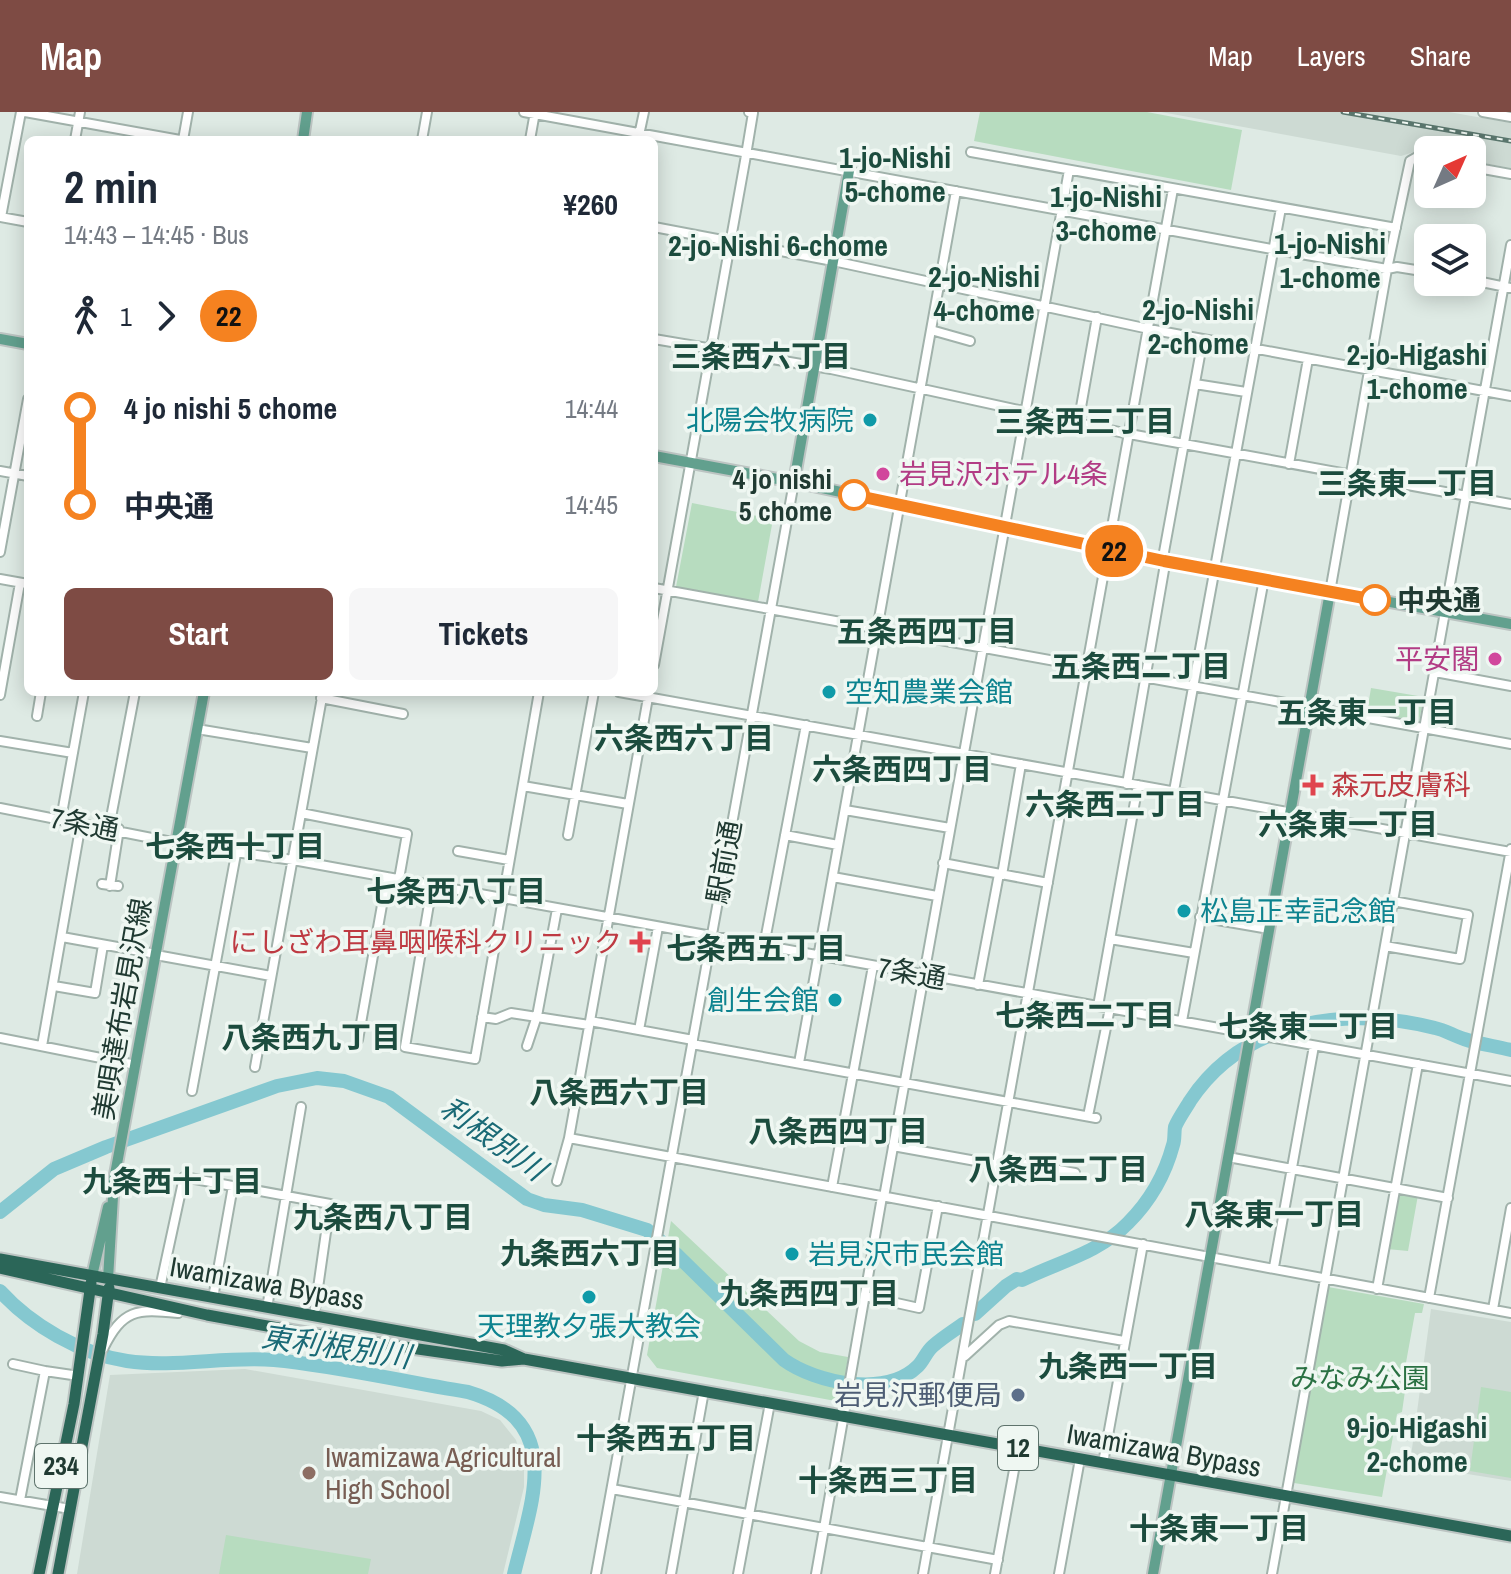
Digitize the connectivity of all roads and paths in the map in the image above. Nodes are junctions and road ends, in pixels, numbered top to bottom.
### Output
1 (25, 112) edge
2 (188, 112) edge
3 (307, 112) edge
4 (427, 112) edge
5 (524, 112) edge
6 (644, 112) edge
7 (751, 112) edge
8 (1483, 112) edge
9 (535, 113) edge
10 (79, 117) edge
11 (1511, 117) edge
12 (131, 136) edge
13 (182, 136) edge
14 (304, 136) edge
15 (423, 136) edge
16 (531, 136) edge
17 (639, 136) edge
18 (658, 139) edge
19 (971, 152) dead end
20 (746, 153) junction
21 (1414, 159) edge
22 (1069, 170) junction
23 (1486, 170) edge
24 (849, 171) junction
25 (1511, 174) edge
26 (1173, 189) junction
27 (956, 191) junction
28 (1281, 208) junction
29 (1062, 210) junction
30 (0, 217) edge
31 (24, 221) edge
32 (658, 228) edge
33 (1396, 228) junction
34 (1167, 229) junction
35 (730, 242) junction
36 (1511, 245) edge
37 (1272, 249) junction
38 (833, 261) junction
39 (1387, 269) junction
40 (1414, 270) edge
41 (939, 283) junction
42 (1486, 283) edge
43 (1508, 287) edge
44 (1044, 305) junction
45 (1097, 317) junction
46 (1149, 329) junction
47 (931, 330) junction
48 (0, 339) edge
49 (1203, 339) junction
50 (658, 340) edge
51 (970, 341) dead end
52 (24, 343) edge
53 (1254, 349) junction
54 (710, 350) junction
55 (1308, 359) junction
56 (814, 367) junction
57 (1369, 370) junction
58 (1195, 384) junction
59 (921, 389) junction
60 (1486, 391) junction
61 (1246, 392) junction
62 (1511, 396) edge
63 (1025, 413) junction
64 (24, 422) edge
65 (1078, 424) junction
66 (1130, 434) junction
67 (1185, 444) junction
68 (1235, 453) junction
69 (658, 457) edge
70 (690, 462) junction
71 (1289, 464) junction
72 (0, 471) edge
73 (15, 474) junction
74 (24, 475) edge
75 (1350, 476) junction
76 (794, 482) junction
77 (1467, 496) junction
78 (1511, 504) edge
79 (900, 505) junction
80 (1005, 527) junction
81 (1109, 550) junction
82 (0, 552) edge
83 (1164, 561) junction
84 (1214, 570) junction
85 (0, 579) edge
86 (1264, 579) junction
87 (24, 584) edge
88 (658, 589) edge
89 (667, 591) junction
90 (1330, 592) junction
91 (770, 610) junction
92 (1446, 612) junction
93 (1511, 624) edge
94 (877, 629) junction
95 (658, 642) edge
96 (983, 648) junction
97 (1088, 667) junction
98 (1435, 672) junction
99 (1144, 677) junction
100 (1193, 686) junction
101 (1511, 686) edge
102 (0, 695) edge
103 (1243, 695) junction
104 (40, 696) edge
105 (83, 696) edge
106 (134, 696) edge
107 (203, 696) edge
108 (322, 696) edge
109 (326, 696) edge
110 (538, 696) edge
111 (593, 696) edge
112 (649, 696) edge
113 (654, 696) edge
114 (1308, 707) junction
115 (403, 714) dead end
116 (751, 715) junction
117 (37, 716) dead end
118 (806, 725) junction
119 (197, 729) junction
120 (1424, 729) junction
121 (858, 735) junction
122 (0, 741) edge
123 (1511, 744) edge
124 (312, 748) junction
125 (73, 753) junction
126 (963, 754) junction
127 (1021, 764) junction
128 (1069, 773) junction
129 (1127, 784) junction
130 (1138, 785) junction
131 (523, 786) junction
132 (1174, 791) junction
133 (576, 795) junction
134 (1222, 801) junction
135 (628, 804) junction
136 (0, 808) edge
137 (845, 810) junction
138 (301, 813) junction
139 (1290, 813) junction
140 (61, 819) junction
141 (81, 823) junction
142 (114, 828) junction
143 (950, 828) junction
144 (1405, 834) junction
145 (568, 835) dead end
146 (785, 835) junction
147 (177, 842) junction
148 (838, 845) junction
149 (458, 851) dead end
150 (1511, 851) edge
151 (236, 854) junction
152 (293, 860) junction
153 (509, 860) junction
154 (943, 863) junction
155 (1000, 874) junction
156 (387, 877) junction
157 (833, 877) junction
158 (399, 879) junction
159 (1048, 883) junction
160 (110, 885) dead end
161 (432, 886) junction
162 (937, 896) junction
163 (502, 899) junction
164 (1393, 901) junction
165 (557, 909) junction
166 (1200, 917) junction
167 (609, 918) junction
168 (658, 927) junction
169 (1269, 929) junction
170 (711, 936) junction
171 (62, 937) junction
172 (1110, 939) junction
173 (103, 945) junction
174 (764, 946) junction
175 (1385, 946) junction
176 (1194, 953) junction
177 (156, 955) junction
178 (818, 956) junction
179 (216, 965) junction
180 (873, 966) junction
181 (923, 975) junction
182 (271, 976) junction
183 (978, 985) junction
184 (54, 986) junction
185 (1029, 994) junction
186 (1098, 1006) junction
187 (1110, 1008) junction
188 (537, 1016) junction
189 (482, 1017) junction
190 (1182, 1021) junction
191 (589, 1023) junction
192 (639, 1030) junction
193 (1254, 1031) junction
194 (0, 1038) edge
195 (358, 1040) dead end
196 (692, 1042) junction
197 (1311, 1045) junction
198 (42, 1046) junction
199 (527, 1046) dead end
200 (1365, 1055) junction
201 (799, 1063) junction
202 (1418, 1064) junction
203 (136, 1065) junction
204 (255, 1067) dead end
205 (854, 1073) junction
206 (1471, 1074) junction
207 (1511, 1081) edge
208 (905, 1082) junction
209 (192, 1091) dead end
210 (1009, 1101) junction
211 (301, 1107) dead end
212 (569, 1138) junction
213 (893, 1146) junction
214 (1228, 1157) junction
215 (671, 1158) junction
216 (998, 1162) junction
217 (1293, 1169) junction
218 (1075, 1173) dead end
219 (1344, 1179) junction
220 (557, 1181) dead end
221 (233, 1186) junction
222 (832, 1187) junction
223 (1395, 1188) junction
224 (113, 1193) junction
225 (287, 1196) junction
226 (883, 1197) junction
227 (1448, 1198) junction
228 (938, 1206) junction
229 (1511, 1208) edge
230 (989, 1215) junction
231 (1143, 1244) junction
232 (1210, 1255) junction
233 (0, 1259) edge
234 (1274, 1267) junction
235 (0, 1268) edge
236 (1326, 1277) junction
237 (108, 1279) junction
238 (91, 1283) junction
239 (160, 1288) junction
240 (1377, 1289) junction
241 (109, 1294) junction
242 (865, 1296) junction
243 (213, 1298) junction
244 (1429, 1298) junction
245 (267, 1308) junction
246 (1493, 1309) junction
247 (1511, 1313) edge
248 (207, 1315) junction
249 (314, 1316) junction
250 (1124, 1341) junction
251 (965, 1352) junction
252 (524, 1359) junction
253 (13, 1364) dead end
254 (97, 1364) junction
255 (45, 1371) junction
256 (79, 1376) junction
257 (633, 1378) junction
258 (704, 1391) junction
259 (770, 1403) junction
260 (843, 1417) junction
261 (949, 1436) junction
262 (1018, 1448) junction
263 (1080, 1459) junction
264 (1103, 1463) junction
265 (1170, 1476) junction
266 (612, 1489) junction
267 (0, 1497) edge
268 (1286, 1497) junction
269 (20, 1500) junction
270 (684, 1503) junction
271 (52, 1506) junction
272 (70, 1509) junction
273 (749, 1514) junction
274 (825, 1529) junction
275 (1511, 1536) edge
276 (928, 1547) junction
277 (998, 1560) junction
278 (39, 1574) edge
279 (58, 1574) edge
280 (596, 1574) edge
281 (671, 1574) edge
282 (738, 1574) edge
283 (816, 1574) edge
284 (923, 1574) edge
285 (995, 1574) edge
286 (1059, 1574) edge
287 (1153, 1574) edge
288 (1272, 1574) edge

1 - 10 street
1 - 30 street
2 - 13 street
3 - 14 main road
4 - 15 street
5 - 9 street
6 - 17 street
7 - 20 street
8 - 11 street
9 - 16 street
9 - 17 street
10 - 12 street
18 - 20 street
19 - 22 street
20 - 24 street
20 - 35 street
21 - 33 street
22 - 26 street
22 - 29 street
23 - 25 street
24 - 27 street
24 - 38 main road
26 - 28 street
26 - 34 street
27 - 29 street
27 - 41 street
28 - 33 street
28 - 37 street
29 - 34 street
29 - 44 street
30 - 31 street
32 - 35 street
33 - 39 street
34 - 37 street
34 - 46 street
35 - 38 street
35 - 54 street
36 - 43 street
37 - 39 street
37 - 53 street
38 - 41 street
38 - 56 main road
39 - 40 street
39 - 57 street
41 - 44 street
41 - 47 street
42 - 43 street
43 - 60 street
44 - 45 street
44 - 63 street
45 - 46 street
45 - 65 street
46 - 49 street
46 - 66 street
47 - 51 street
47 - 59 street
48 - 52 main road
49 - 53 street
49 - 58 street
50 - 54 street
53 - 55 street
53 - 61 street
54 - 56 street
54 - 70 street
55 - 57 street
55 - 71 street
56 - 59 street
56 - 76 main road
57 - 60 street
57 - 75 street
58 - 61 street
58 - 67 street
59 - 63 street
59 - 79 street
60 - 62 street
60 - 77 street
61 - 68 street
63 - 65 street
63 - 80 street
64 - 73 street
65 - 66 street
66 - 67 street
66 - 81 street
67 - 68 street
67 - 83 street
68 - 71 street
68 - 84 street
69 - 70 main road
70 - 76 main road
70 - 89 street
71 - 75 street
72 - 73 street
73 - 74 street
73 - 82 street
75 - 77 street
75 - 90 street
76 - 79 main road
76 - 91 street, 駅前通
77 - 78 street
77 - 92 street
79 - 80 main road
79 - 94 street
80 - 81 main road
80 - 96 street
81 - 83 main road
81 - 97 street
83 - 84 main road
83 - 99 street
84 - 86 main road
84 - 100 street
85 - 87 street
86 - 90 main road
86 - 103 street
87 - 102 street
88 - 89 street
89 - 91 street
89 - 95 street
90 - 92 main road
90 - 114 main road
91 - 94 street
91 - 116 street, 駅前通
92 - 93 main road
92 - 98 street
94 - 96 street
94 - 121 street
96 - 97 street
96 - 126 street
97 - 99 street
97 - 128 street
98 - 101 street
98 - 120 street
99 - 100 street
99 - 129 street
100 - 103 street
100 - 132 street
103 - 114 street
103 - 134 street
104 - 117 street
105 - 125 street
106 - 142 street
107 - 119 main road, 美唄達布岩見沢線
108 - 124 street
109 - 115 street
110 - 131 street
111 - 133 street
112 - 135 street
113 - 116 street
114 - 120 street
114 - 139 main road
116 - 118 street
116 - 170 street, 駅前通
118 - 121 street
118 - 146 street
119 - 124 street
119 - 147 main road, 美唄達布岩見沢線
120 - 123 street
120 - 144 street
121 - 126 street
121 - 137 street
122 - 125 street
124 - 138 street
125 - 140 street
126 - 127 street
126 - 143 street
127 - 128 street
127 - 155 street
128 - 129 street
128 - 159 street
129 - 130 street
130 - 132 street
130 - 172 street
131 - 133 street
131 - 153 street
132 - 134 street
133 - 135 street
133 - 145 street
134 - 139 street
134 - 166 street
135 - 167 street
136 - 140 street, 7条通
137 - 143 street
137 - 148 street
138 - 152 street
138 - 158 street
139 - 144 street
139 - 169 main road
140 - 141 street, 7条通
141 - 142 street, 7条通
141 - 171 street
142 - 147 street, 7条通
142 - 160 street
143 - 154 street
144 - 150 street
144 - 164 street
146 - 148 street
146 - 174 street
147 - 151 street, 7条通
147 - 177 main road, 美唄達布岩見沢線
148 - 157 street
149 - 153 street
150 - 206 street
151 - 152 street, 7条通
151 - 179 street
152 - 156 street, 7条通
152 - 182 street
153 - 163 street
154 - 155 street
154 - 162 street
155 - 159 street
155 - 183 street
156 - 158 street, 7条通
156 - 195 street
157 - 162 street
157 - 178 street
158 - 161 street, 7条通
159 - 185 street
161 - 163 street, 7条通
161 - 189 street
162 - 181 street
163 - 165 street, 7条通
163 - 189 street
164 - 175 street
164 - 175 street
165 - 167 street, 7条通
165 - 188 street
166 - 169 street
166 - 176 street
167 - 168 street, 7条通
167 - 191 street
168 - 170 street, 7条通
168 - 192 street
169 - 193 main road
170 - 174 street, 7条通
170 - 196 street, 駅前通
171 - 173 street
171 - 184 street
172 - 176 street
172 - 186 street
173 - 177 street
173 - 184 street
174 - 178 street, 7条通
175 - 200 street
176 - 190 street
177 - 179 street
177 - 203 main road, 美唄達布岩見沢線
178 - 180 street, 7条通
178 - 201 street
179 - 182 street
179 - 209 street
180 - 181 street, 7条通
180 - 205 street
181 - 183 street, 7条通
181 - 208 street
182 - 204 street
183 - 185 street, 7条通
184 - 198 street
185 - 186 street, 7条通
185 - 210 street
186 - 187 street, 7条通
187 - 190 street, 7条通
187 - 210 street
188 - 189 street
188 - 191 street
188 - 199 street
190 - 193 street, 7条通
191 - 192 street
191 - 212 street
192 - 196 street
193 - 197 street, 7条通
193 - 214 main road
194 - 198 street
196 - 201 street
196 - 215 street, 駅前通
197 - 200 street
197 - 217 street
198 - 203 street
200 - 202 street
200 - 219 street
201 - 205 street
202 - 206 street
202 - 223 street
203 - 224 main road, 美唄達布岩見沢線
205 - 208 street
205 - 222 street
206 - 207 street
206 - 227 street
208 - 210 street
208 - 213 street
210 - 216 street
211 - 225 street
212 - 215 street
212 - 220 street
213 - 216 street
213 - 226 street
214 - 217 street
214 - 232 main road
215 - 222 street
215 - 257 street, 駅前通
216 - 218 street
216 - 230 street
217 - 219 street
217 - 234 street
219 - 223 street
219 - 236 street
221 - 225 street
221 - 239 street
221 - 243 street
222 - 226 street
223 - 227 street
223 - 240 street
224 - 237 main road, 美唄達布岩見沢線
224 - 238 main road, 美唄達布岩見沢線
225 - 245 street
225 - 249 street
226 - 228 street
226 - 242 street
227 - 244 street
228 - 230 street
228 - 242 street
229 - 246 street
230 - 231 street
230 - 251 street
231 - 232 street
231 - 250 street
232 - 234 street
232 - 265 main road
233 - 238 highway, Iwamizawa Bypass / 12
234 - 236 street
235 - 238 highway, Iwamizawa Bypass / 12
236 - 240 street
236 - 268 street
237 - 238 highway, Iwamizawa Bypass / 12
237 - 239 highway, Iwamizawa Bypass / 12
237 - 241 highway, 234
238 - 241 highway, Iwamizawa Bypass / 12
238 - 256 highway, 234
239 - 243 highway, Iwamizawa Bypass / 12
240 - 244 street
241 - 248 highway, Iwamizawa Bypass / 12
241 - 254 highway, 234
242 - 260 street
243 - 245 highway, Iwamizawa Bypass / 12
244 - 246 street
245 - 249 highway, Iwamizawa Bypass / 12
246 - 247 street
248 - 252 highway, Iwamizawa Bypass / 12
248 - 254 street
249 - 252 highway, Iwamizawa Bypass / 12
250 - 251 street
250 - 264 street
251 - 261 street
252 - 257 highway, Iwamizawa Bypass / 12
253 - 255 street
254 - 272 highway, 234
255 - 256 street
255 - 269 street
256 - 271 highway, 234
257 - 258 highway, Iwamizawa Bypass / 12
257 - 266 street, 駅前通
258 - 259 highway, Iwamizawa Bypass / 12
258 - 270 street
259 - 260 highway, Iwamizawa Bypass / 12
259 - 273 street
260 - 261 highway, Iwamizawa Bypass / 12
260 - 274 street
261 - 262 highway, Iwamizawa Bypass / 12
261 - 276 street
262 - 263 highway, Iwamizawa Bypass / 12
262 - 277 street
263 - 264 highway, Iwamizawa Bypass / 12
263 - 286 street
264 - 265 highway, Iwamizawa Bypass / 12
265 - 268 highway, Iwamizawa Bypass / 12
265 - 287 main road
266 - 270 street
266 - 280 street, 駅前通
267 - 269 street
268 - 275 highway, Iwamizawa Bypass / 12
268 - 288 street
269 - 271 street
270 - 273 street
270 - 281 street
271 - 272 street
271 - 278 highway, 234
272 - 279 highway, 234
273 - 274 street
273 - 282 street
274 - 276 street
274 - 283 street
276 - 277 street
276 - 284 street
277 - 285 street

